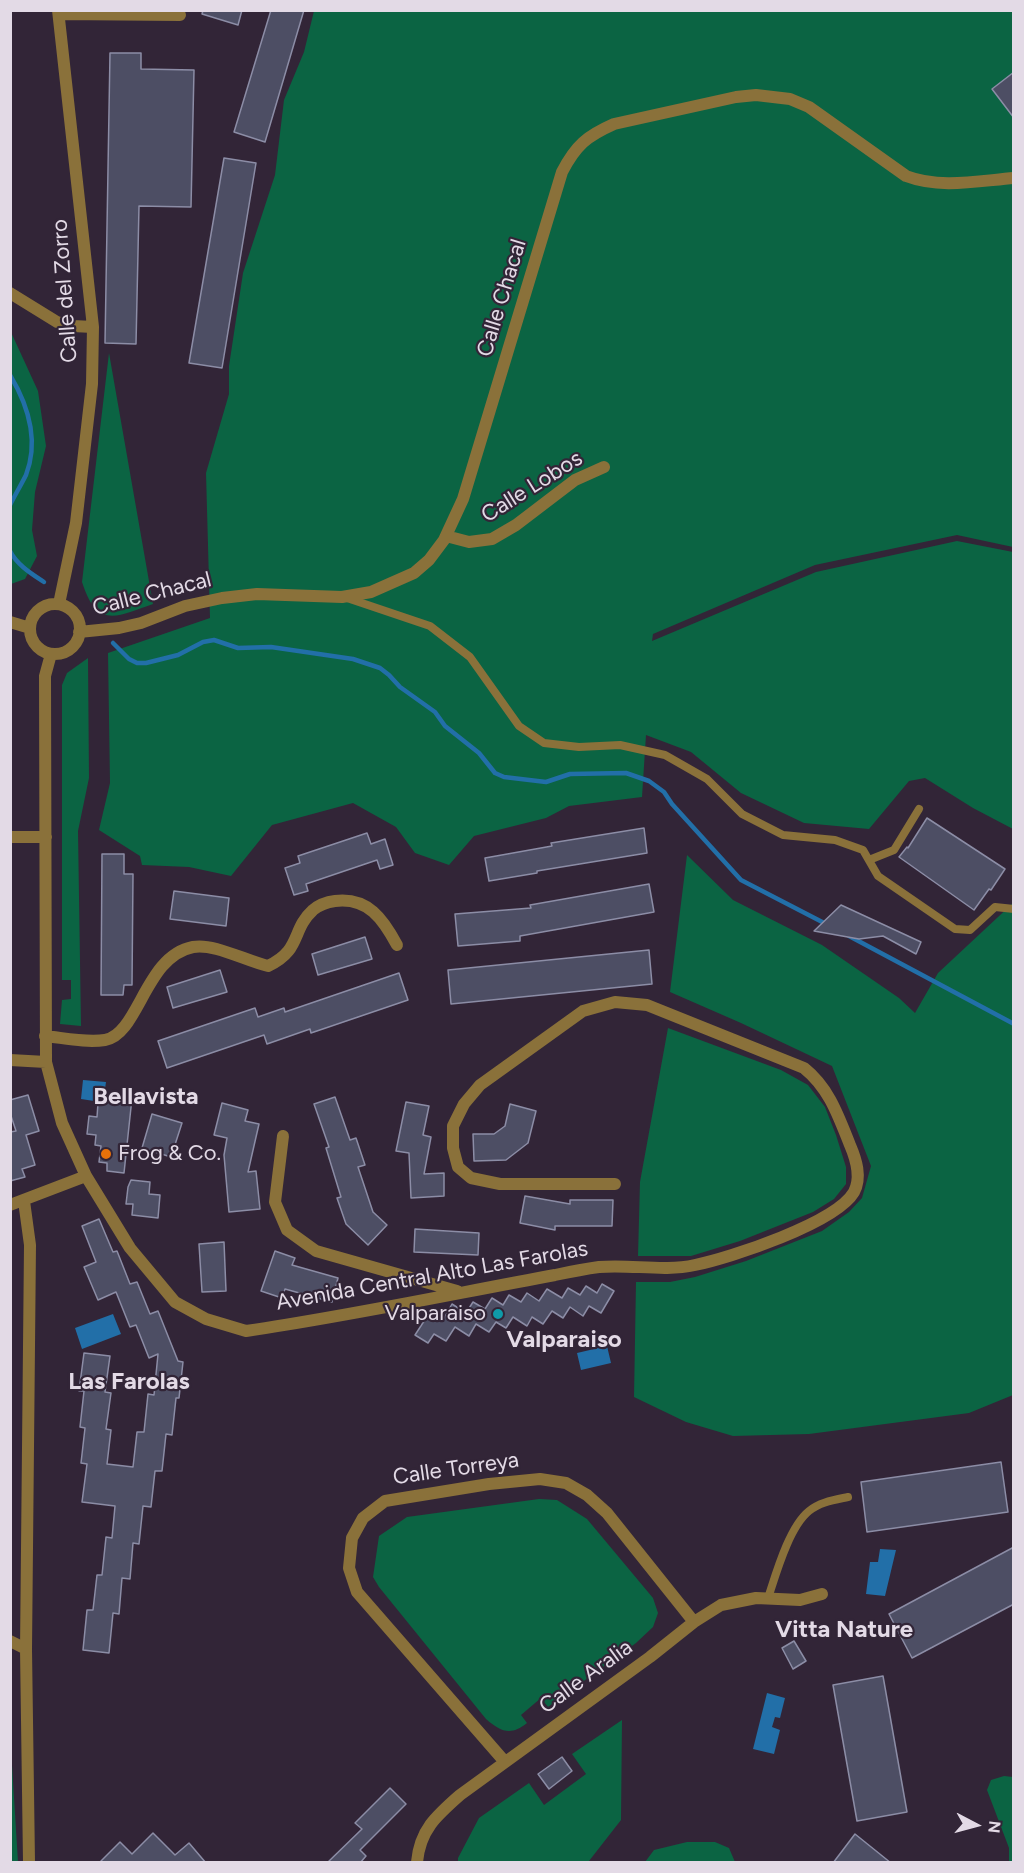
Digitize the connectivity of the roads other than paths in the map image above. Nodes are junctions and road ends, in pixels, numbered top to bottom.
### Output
1 (59, 12) edge
2 (180, 15) dead end
3 (1014, 178) edge
4 (10, 293) edge
5 (93, 327) junction
6 (604, 468) dead end
7 (447, 536) junction
8 (342, 597) junction
9 (59, 603) junction
10 (10, 622) edge
11 (30, 628) junction
12 (79, 632) junction
13 (51, 654) junction
14 (919, 809) dead end
15 (10, 837) edge
16 (46, 837) junction
17 (869, 860) junction
18 (1014, 909) edge
19 (397, 945) dead end
20 (45, 1036) junction
21 (10, 1060) edge
22 (46, 1062) junction
23 (283, 1136) dead end
24 (86, 1176) junction
25 (615, 1184) dead end
26 (24, 1201) junction
27 (10, 1205) edge
28 (461, 1292) junction
29 (848, 1497) dead end
30 (822, 1594) dead end
31 (768, 1598) junction
32 (694, 1622) junction
33 (10, 1641) edge
34 (26, 1649) junction
35 (505, 1762) junction
36 (29, 1863) edge
37 (417, 1863) edge

1 - 2 street
1 - 5 street, Calle del Zorro
3 - 7 street, Calle Chacal
4 - 5 street
5 - 9 street, Calle del Zorro
6 - 7 street, Calle Lobos
7 - 8 street, Calle Chacal
8 - 12 street, Calle Chacal
8 - 17 lane
9 - 11 street
9 - 12 street
10 - 11 street
11 - 13 street
12 - 13 street
13 - 16 street
14 - 17 lane
15 - 16 street
16 - 20 street
17 - 18 lane
19 - 20 street
20 - 22 street
21 - 22 street
22 - 24 street, Avenida Central Alto Las Farolas
23 - 28 street
24 - 26 street
24 - 28 street, Avenida Central Alto Las Farolas
25 - 28 street, Avenida Central Alto Las Farolas
26 - 27 street
26 - 34 street
29 - 31 lane
30 - 31 street, Calle Aralia
31 - 32 street, Calle Aralia
32 - 35 street, Calle Aralia
32 - 35 street, Calle Torreya
33 - 34 street
34 - 36 street
35 - 37 street, Calle Aralia

